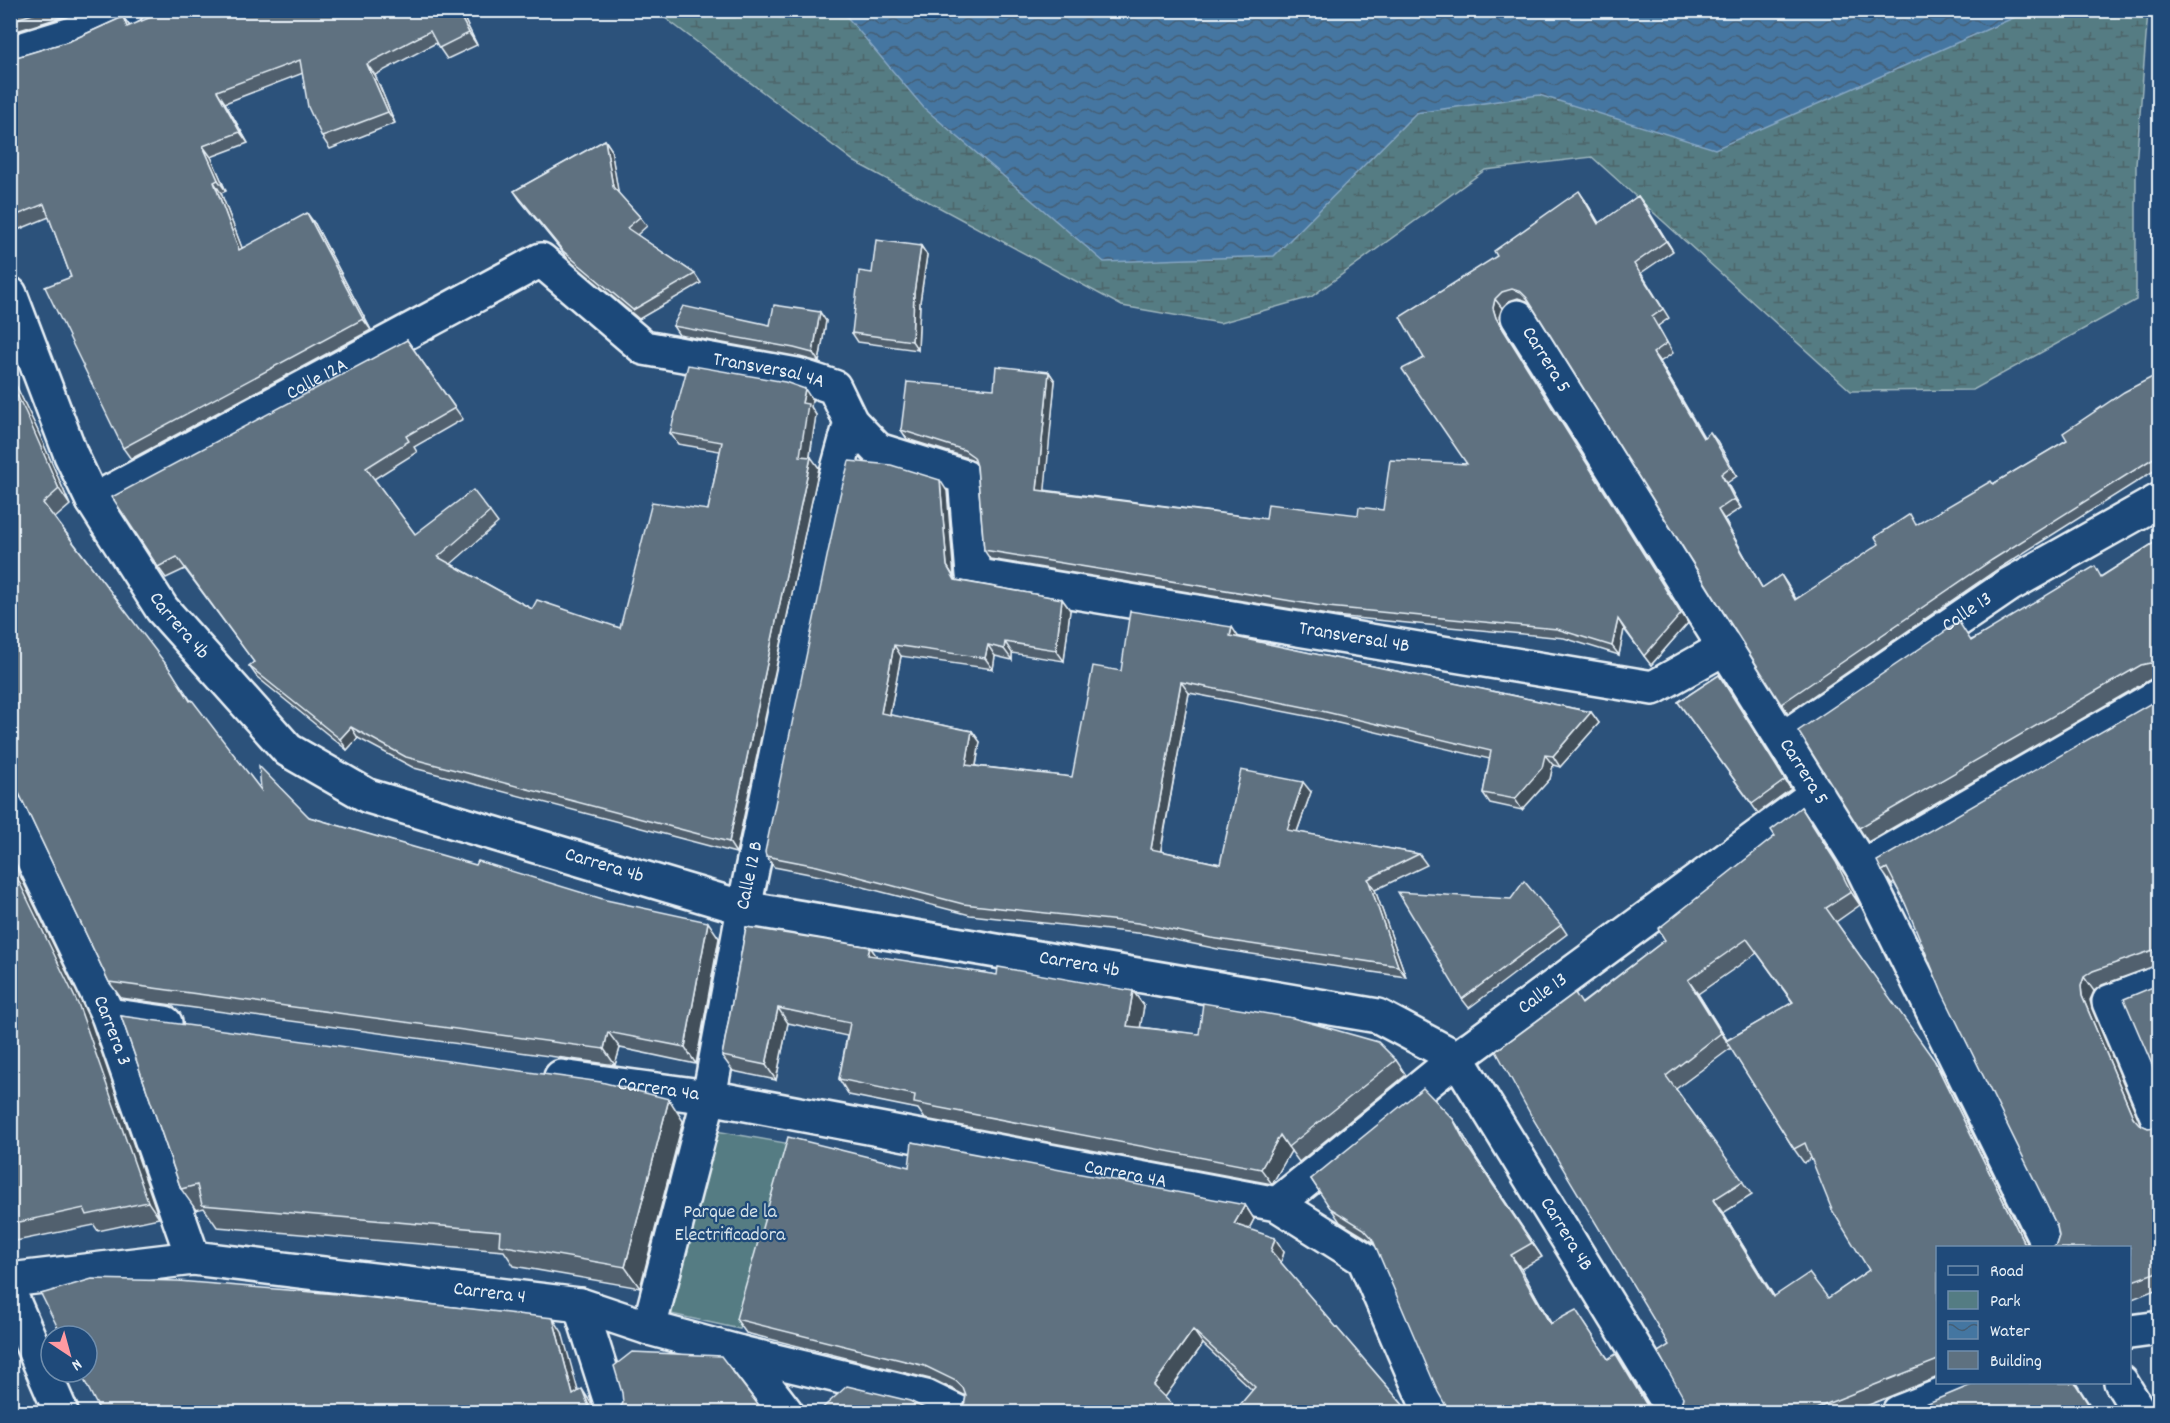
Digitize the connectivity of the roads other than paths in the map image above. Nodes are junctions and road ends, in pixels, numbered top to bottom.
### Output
1 (126, 10) edge
2 (10, 53) edge
3 (541, 260) joint
4 (10, 294) edge
5 (1518, 317) dead end
6 (851, 422) junction
7 (2160, 500) edge
8 (93, 501) junction
9 (973, 575) joint
10 (1726, 647) junction
11 (2160, 695) edge
12 (1784, 738) junction
13 (1817, 793) junction
14 (10, 811) edge
15 (1862, 867) junction
16 (744, 908) junction
17 (2160, 982) edge
18 (108, 1015) junction
19 (190, 1026) edge
20 (1457, 1058) junction
21 (532, 1073) edge
22 (709, 1097) junction
23 (2160, 1123) edge
24 (1277, 1204) junction
25 (2049, 1246) edge
26 (193, 1258) junction
27 (10, 1281) edge
28 (10, 1294) edge
29 (580, 1305) junction
30 (649, 1328) junction
31 (2160, 1328) edge
32 (2131, 1332) edge
33 (741, 1353) junction
34 (1973, 1384) edge
35 (2122, 1384) edge
36 (61, 1413) edge
37 (614, 1413) edge
38 (786, 1413) edge
39 (957, 1413) edge
40 (1430, 1413) edge
41 (1674, 1413) edge
42 (1899, 1413) edge
43 (2139, 1413) edge

1 - 2 street
3 - 6 street, Transversal 4A
3 - 8 street, Calle 12A
4 - 8 street, Carrera 4b
5 - 10 street, Carrera 5
6 - 9 street, Transversal 4A
6 - 16 street, Calle 12 B
7 - 12 street, Calle 13
8 - 16 street, Carrera 4b
9 - 10 street, Transversal 4B
10 - 12 street, Carrera 5
11 - 15 street
12 - 13 street, Carrera 5
13 - 15 street, Carrera 5
13 - 20 street, Calle 13
14 - 18 street, Carrera 3
15 - 25 street, Carrera 5
16 - 20 street, Carrera 4b
16 - 22 street, Calle 12 B
17 - 23 street
18 - 19 street
18 - 26 street, Carrera 3
20 - 24 street, Calle 13
20 - 41 street, Carrera 4B
21 - 22 street, Carrera 4a
22 - 24 street, Carrera 4A
22 - 30 street, Calle 12 B
24 - 40 street, Carrera 4A
26 - 27 street, Carrera 4
26 - 29 street, Carrera 4
28 - 36 street
29 - 30 street, Carrera 4
29 - 37 street
30 - 33 street, Carrera 4
31 - 32 street
33 - 38 street
33 - 39 street, Carrera 4
34 - 42 street
35 - 43 street

